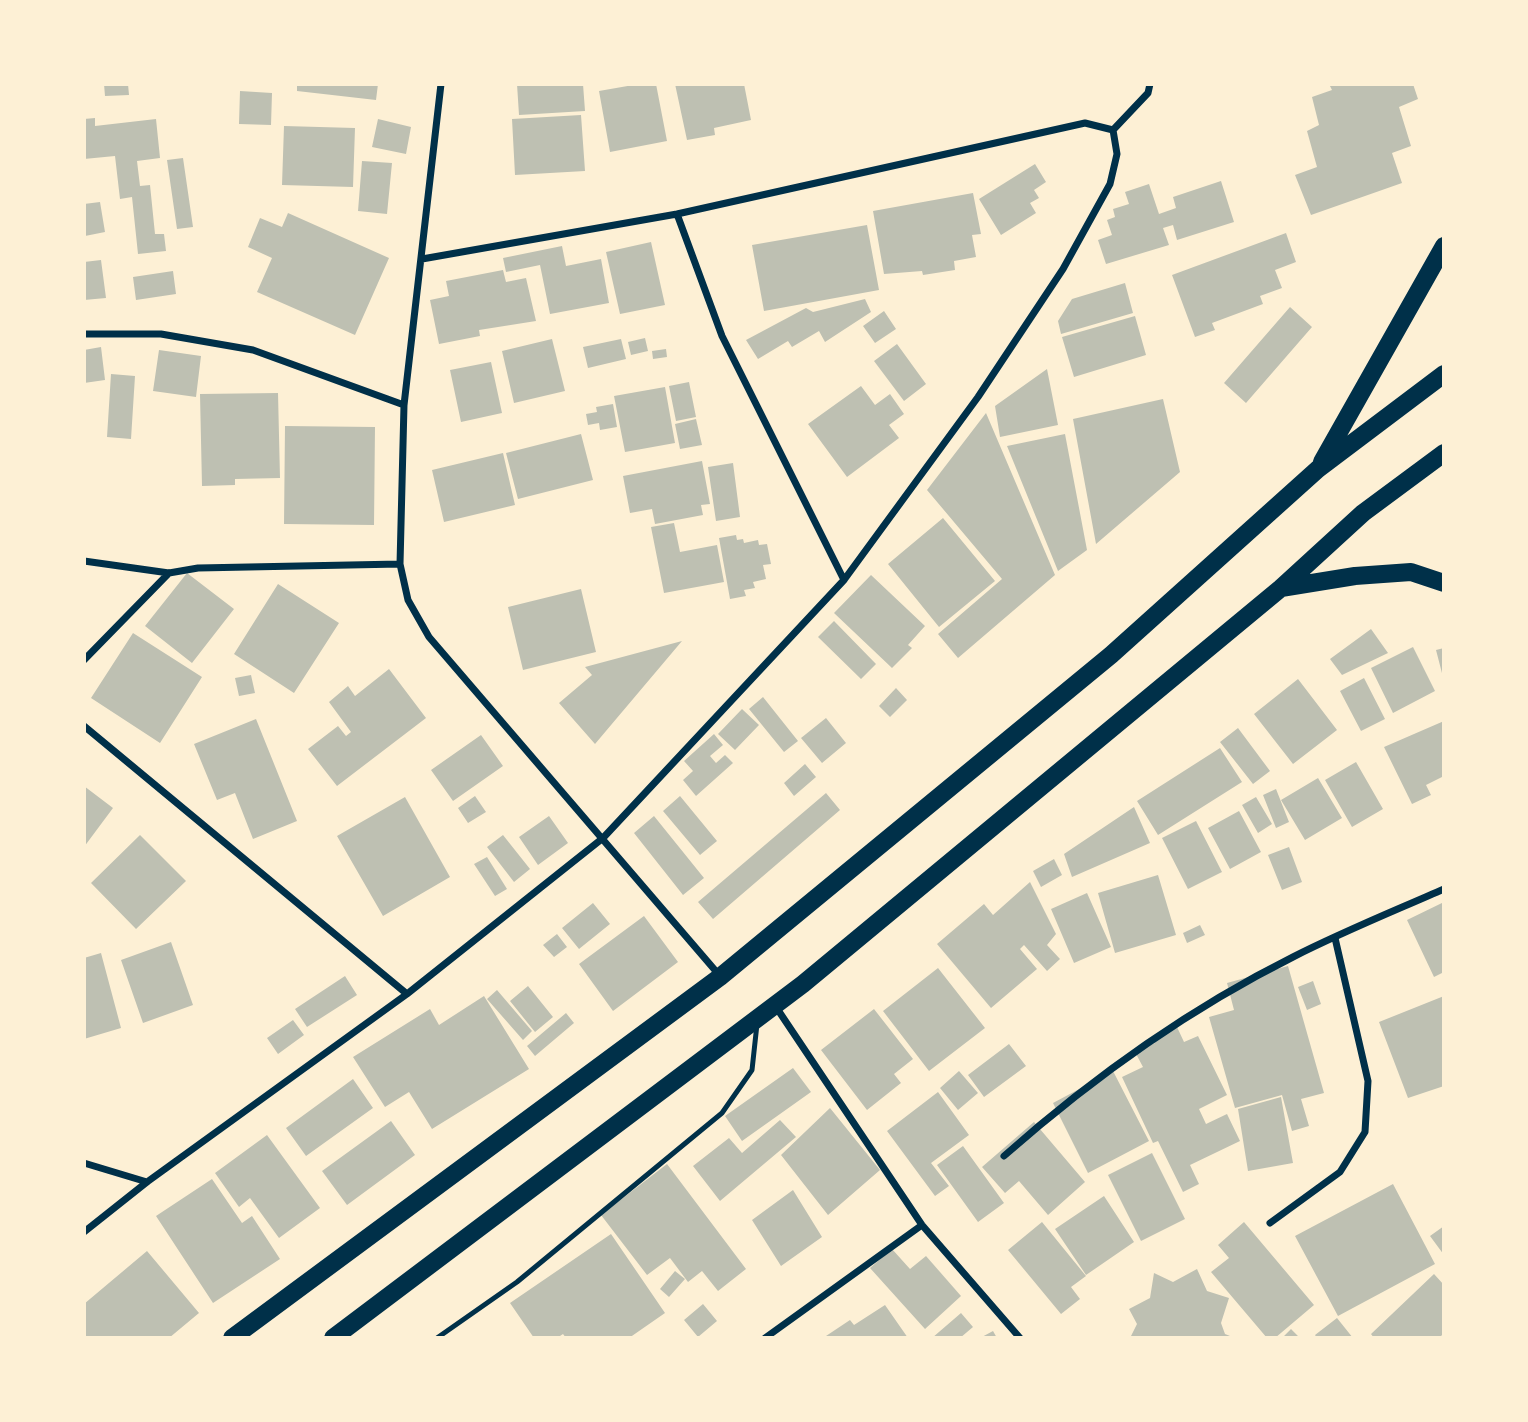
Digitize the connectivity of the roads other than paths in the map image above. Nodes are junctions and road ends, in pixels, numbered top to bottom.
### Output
1 (441, 84) edge
2 (1150, 84) edge
3 (1112, 130) junction
4 (677, 214) junction
5 (1444, 246) edge
6 (422, 260) junction
7 (84, 334) edge
8 (1444, 374) edge
9 (404, 405) junction
10 (1444, 453) edge
11 (1318, 470) junction
12 (84, 561) edge
13 (400, 564) junction
14 (169, 573) junction
15 (844, 580) junction
16 (1444, 583) edge
17 (1281, 588) junction
18 (84, 660) edge
19 (84, 726) edge
20 (603, 838) junction
21 (1444, 889) edge
22 (1335, 938) junction
23 (720, 977) junction
24 (407, 994) junction
25 (775, 1006) junction
26 (758, 1020) junction
27 (1004, 1156) dead end
28 (84, 1163) edge
29 (147, 1182) junction
30 (1270, 1223) dead end
31 (922, 1225) junction
32 (84, 1232) edge
33 (232, 1338) edge
34 (333, 1338) edge
35 (437, 1338) edge
36 (765, 1338) edge
37 (1020, 1338) edge

1 - 6 street
2 - 3 street
3 - 4 street
3 - 15 street
4 - 6 street
4 - 15 street
5 - 11 main road
6 - 9 street
7 - 9 street
8 - 11 main road
9 - 13 street
10 - 17 main road
11 - 23 main road
12 - 14 street
13 - 14 street
13 - 20 street
14 - 18 street
15 - 20 street
16 - 17 main road
17 - 25 main road
19 - 24 street
20 - 23 street
20 - 24 street
21 - 22 street
22 - 27 street
22 - 30 street
23 - 33 main road
24 - 29 street
25 - 26 main road
25 - 31 street
26 - 34 main road
26 - 35 lane
28 - 29 street
29 - 32 street
31 - 36 street
31 - 37 street

